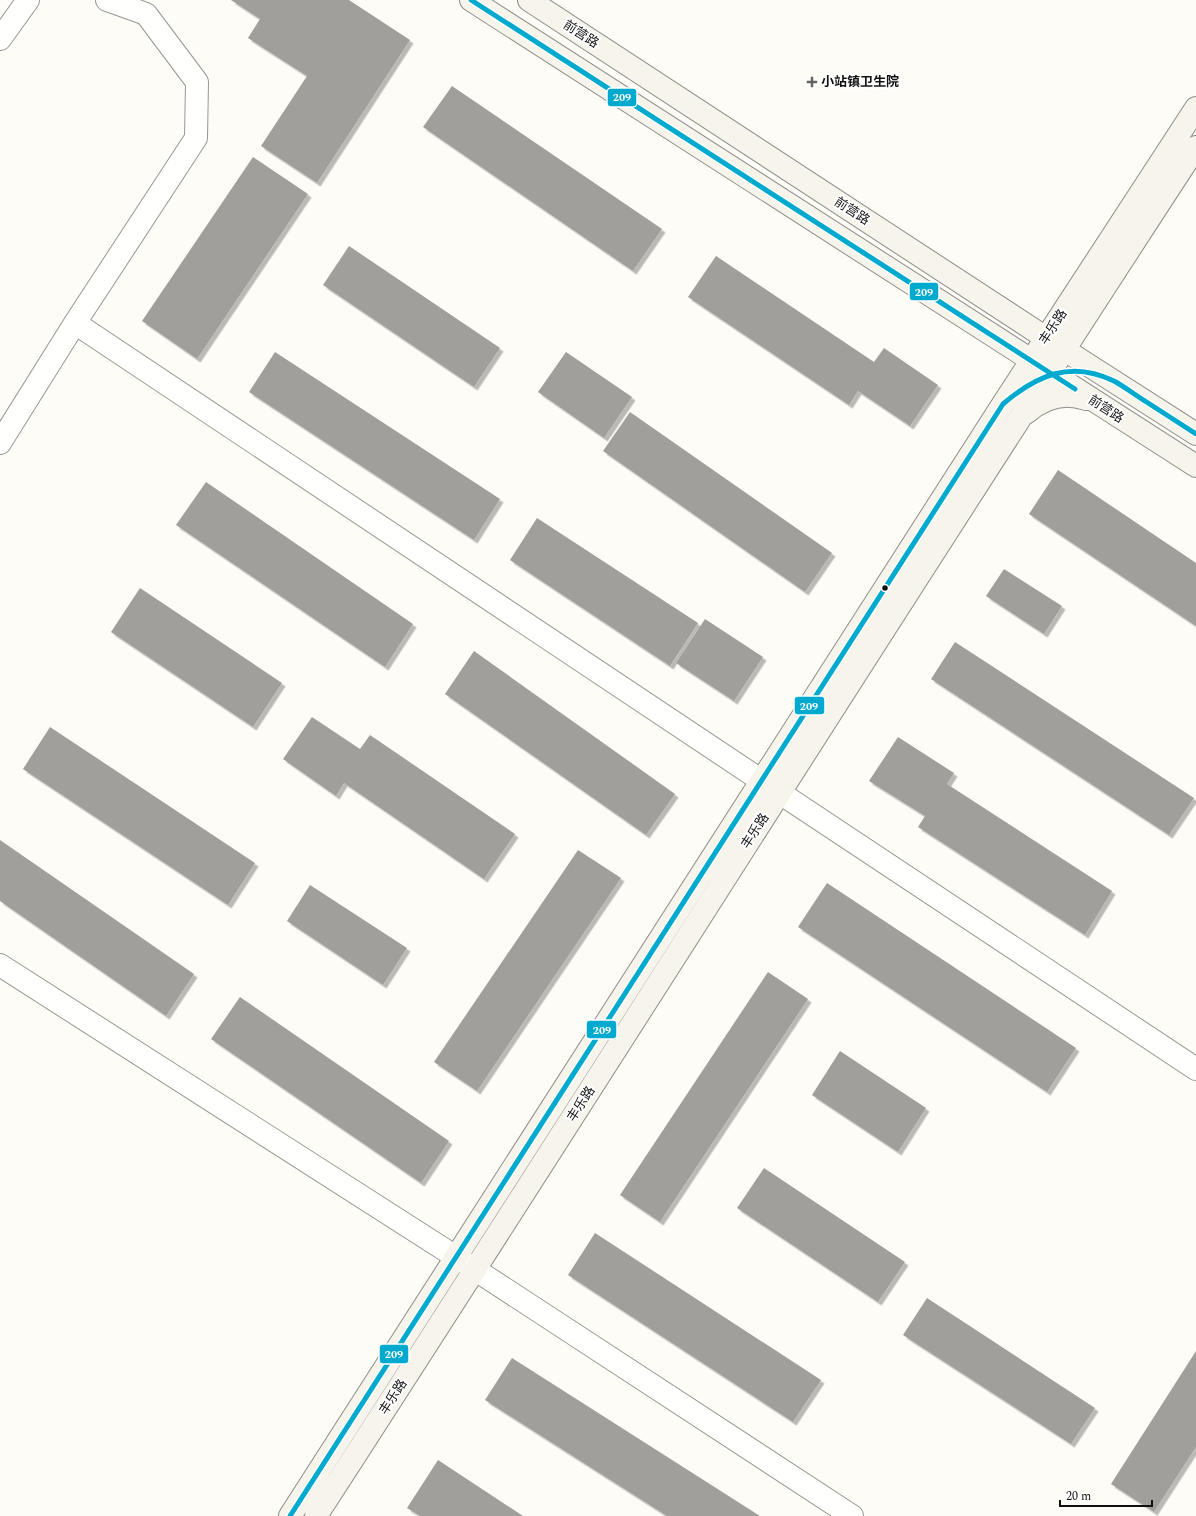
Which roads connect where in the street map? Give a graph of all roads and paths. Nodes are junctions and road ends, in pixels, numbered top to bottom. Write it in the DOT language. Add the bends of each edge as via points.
graph roads {
  1 [pos="28,0"];
  2 [pos="107,0"];
  3 [pos="471,0"];
  4 [pos="529,0"];
  5 [pos="150,7"];
  6 [pos="0,39"];
  7 [pos="1196,108"];
  8 [pos="1196,147"];
  9 [pos="75,323"];
  10 [pos="1055,344"];
  11 [pos="1031,361"];
  12 [pos="1049,374"];
  13 [pos="1112,380"];
  14 [pos="1096,403"];
  15 [pos="1003,404"];
  16 [pos="1020,417"];
  17 [pos="1196,434"];
  18 [pos="0,444"];
  19 [pos="1196,466"];
  20 [pos="762,782"];
  21 [pos="780,793"];
  22 [pos="0,965"];
  23 [pos="1196,1069"];
  24 [pos="456,1257"];
  25 [pos="475,1270"];
  26 [pos="290,1516"];
  27 [pos="316,1516"];
  28 [pos="852,1516"];
  1 -- 6 [label="street"];
  2 -- 5 [label="street"];
  3 -- 11 [label="street, 前营路"];
  4 -- 10 [label="street, 前营路"];
  5 -- 9 [label="street" via="197,82 196,138"];
  7 -- 10 [label="street, 丰乐路"];
  8 -- 10 [label="street, 丰乐路"];
  9 -- 18 [label="street"];
  9 -- 20 [label="street"];
  10 -- 11 [label="street, 丰乐路"];
  10 -- 12 [label="street, 丰乐路"];
  10 -- 13 [label="street, 前营路"];
  11 -- 12 [label="street, 前营路"];
  11 -- 15 [label="street, 丰乐路"];
  12 -- 13 [label="street" via="1082,371"];
  12 -- 14 [label="street, 前营路"];
  12 -- 15 [label="street" via="1027,385"];
  12 -- 16 [label="street, 丰乐路"];
  13 -- 17 [label="street, 前营路"];
  14 -- 16 [label="street" via="1080,397 1061,395 1040,402"];
  14 -- 19 [label="street, 前营路"];
  15 -- 20 [label="street, 丰乐路"];
  16 -- 21 [label="street, 丰乐路"];
  20 -- 21 [label="street"];
  20 -- 24 [label="street, 丰乐路"];
  21 -- 23 [label="street"];
  21 -- 25 [label="street, 丰乐路"];
  22 -- 24 [label="street"];
  24 -- 25 [label="street"];
  24 -- 26 [label="street, 丰乐路"];
  25 -- 27 [label="street, 丰乐路"];
  25 -- 28 [label="street"];
}
